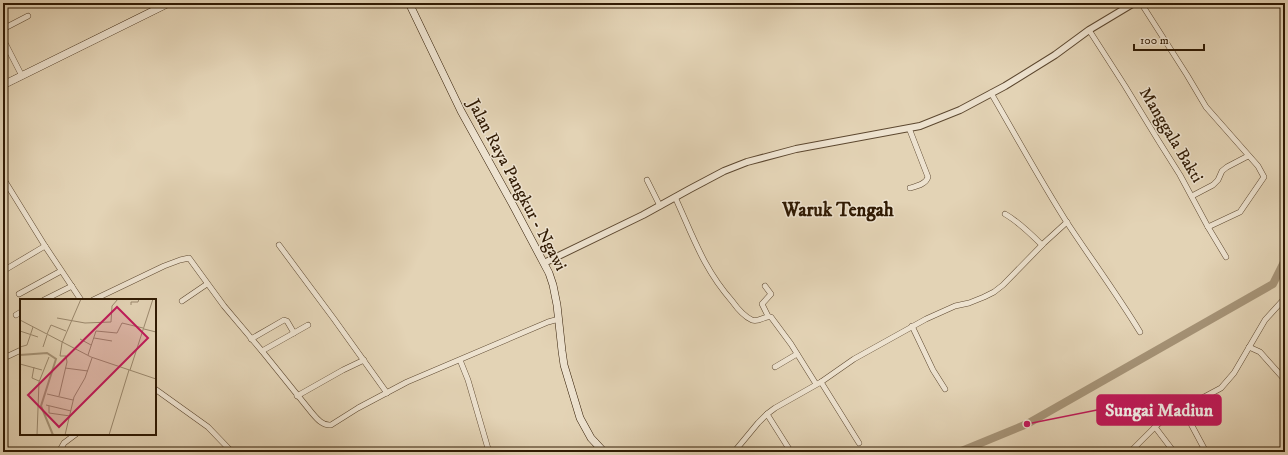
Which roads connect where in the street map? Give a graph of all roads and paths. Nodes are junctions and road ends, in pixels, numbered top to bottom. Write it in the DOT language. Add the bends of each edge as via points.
graph roads {
  1 [pos="169,3"];
  2 [pos="409,3"];
  3 [pos="1134,3"];
  4 [pos="1141,3"];
  5 [pos="28,16"];
  6 [pos="3,29"];
  7 [pos="1089,30"];
  8 [pos="3,39"];
  9 [pos="22,76"];
  10 [pos="3,85"];
  11 [pos="991,93"];
  12 [pos="909,128"];
  13 [pos="1248,156"];
  14 [pos="3,178"];
  15 [pos="647,180"];
  16 [pos="910,188"];
  17 [pos="1192,196"];
  18 [pos="675,197"];
  19 [pos="660,206"];
  20 [pos="1005,214"];
  21 [pos="1067,222"];
  22 [pos="1208,227"];
  23 [pos="279,244"];
  24 [pos="1042,245"];
  25 [pos="45,246"];
  26 [pos="1226,257"];
  27 [pos="544,263"];
  28 [pos="3,271"];
  29 [pos="61,271"];
  30 [pos="207,284"];
  31 [pos="72,286"];
  32 [pos="765,286"];
  33 [pos="19,294"];
  34 [pos="1285,298"];
  35 [pos="46,299"];
  36 [pos="80,299"];
  37 [pos="95,299"];
  38 [pos="182,301"];
  39 [pos="768,316"];
  40 [pos="558,319"];
  41 [pos="308,325"];
  42 [pos="912,326"];
  43 [pos="1140,332"];
  44 [pos="294,333"];
  45 [pos="252,339"];
  46 [pos="1249,347"];
  47 [pos="20,350"];
  48 [pos="262,351"];
  49 [pos="797,354"];
  50 [pos="4,358"];
  51 [pos="364,360"];
  52 [pos="460,360"];
  53 [pos="775,368"];
  54 [pos="1285,380"];
  55 [pos="818,383"];
  56 [pos="945,389"];
  57 [pos="156,390"];
  58 [pos="387,393"];
  59 [pos="297,396"];
  60 [pos="1183,409"];
  61 [pos="767,414"];
  62 [pos="1155,427"];
  63 [pos="75,435"];
  64 [pos="859,443"];
  65 [pos="59,452"];
  66 [pos="232,452"];
  67 [pos="489,452"];
  68 [pos="604,452"];
  69 [pos="734,452"];
  70 [pos="791,452"];
  71 [pos="1130,452"];
  72 [pos="1174,452"];
  73 [pos="1206,452"];
  1 -- 9 [label="main road"];
  2 -- 27 [label="main road, Jalan Raya Pangkur - Ngawi" via="461,111"];
  3 -- 7 [label="street"];
  4 -- 13 [label="street" via="1206,107"];
  5 -- 6 [label="street"];
  7 -- 11 [label="street" via="1055,55"];
  7 -- 17 [label="street, Manggala Bakti"];
  8 -- 9 [label="street"];
  9 -- 10 [label="main road"];
  11 -- 12 [label="street" via="939,119"];
  11 -- 21 [label="street"];
  12 -- 16 [label="street" via="928,177 924,182"];
  12 -- 18 [label="street" via="796,149 747,162"];
  13 -- 17 [label="street" via="1222,171 1213,185"];
  13 -- 22 [label="street" via="1258,166 1263,180 1240,212"];
  14 -- 25 [label="street"];
  15 -- 19 [label="street"];
  17 -- 22 [label="street, Manggala Bakti"];
  18 -- 19 [label="street"];
  18 -- 39 [label="street" via="702,258 725,294 752,321"];
  19 -- 27 [label="street"];
  20 -- 24 [label="street"];
  21 -- 24 [label="street"];
  21 -- 43 [label="street"];
  22 -- 26 [label="street, Manggala Bakti"];
  23 -- 51 [label="street"];
  24 -- 42 [label="street" via="994,292 970,303 955,306"];
  25 -- 28 [label="street"];
  25 -- 29 [label="street"];
  27 -- 40 [label="main road, Jalan Raya Pangkur - Ngawi" via="553,285"];
  29 -- 31 [label="street"];
  29 -- 33 [label="street"];
  30 -- 37 [label="street" via="189,258 164,266"];
  30 -- 38 [label="street"];
  30 -- 45 [label="street"];
  31 -- 35 [label="street"];
  31 -- 36 [label="street"];
  32 -- 39 [label="street" via="770,294 762,304"];
  34 -- 46 [label="street" via="1266,320"];
  39 -- 49 [label="street"];
  40 -- 52 [label="street"];
  40 -- 68 [label="main road, Jalan Raya Pangkur - Ngawi" via="564,365 580,418 591,438"];
  41 -- 44 [label="street"];
  42 -- 55 [label="street"];
  42 -- 56 [label="street"];
  44 -- 45 [label="street" via="287,321 283,320"];
  44 -- 48 [label="street"];
  45 -- 48 [label="street"];
  46 -- 54 [label="street" via="1260,352"];
  46 -- 60 [label="street" via="1234,373 1221,388"];
  47 -- 50 [label="street"];
  48 -- 59 [label="street"];
  49 -- 53 [label="street"];
  49 -- 55 [label="street"];
  51 -- 58 [label="street"];
  51 -- 59 [label="street"];
  52 -- 58 [label="street"];
  52 -- 67 [label="street"];
  55 -- 61 [label="street"];
  55 -- 64 [label="street"];
  57 -- 66 [label="street" via="208,427"];
  58 -- 59 [label="street" via="327,426 319,421"];
  60 -- 62 [label="street" via="1165,418"];
  60 -- 73 [label="street"];
  61 -- 69 [label="street"];
  61 -- 70 [label="street"];
  62 -- 71 [label="street"];
  62 -- 72 [label="street"];
  63 -- 65 [label="street" via="64,443"];
}
